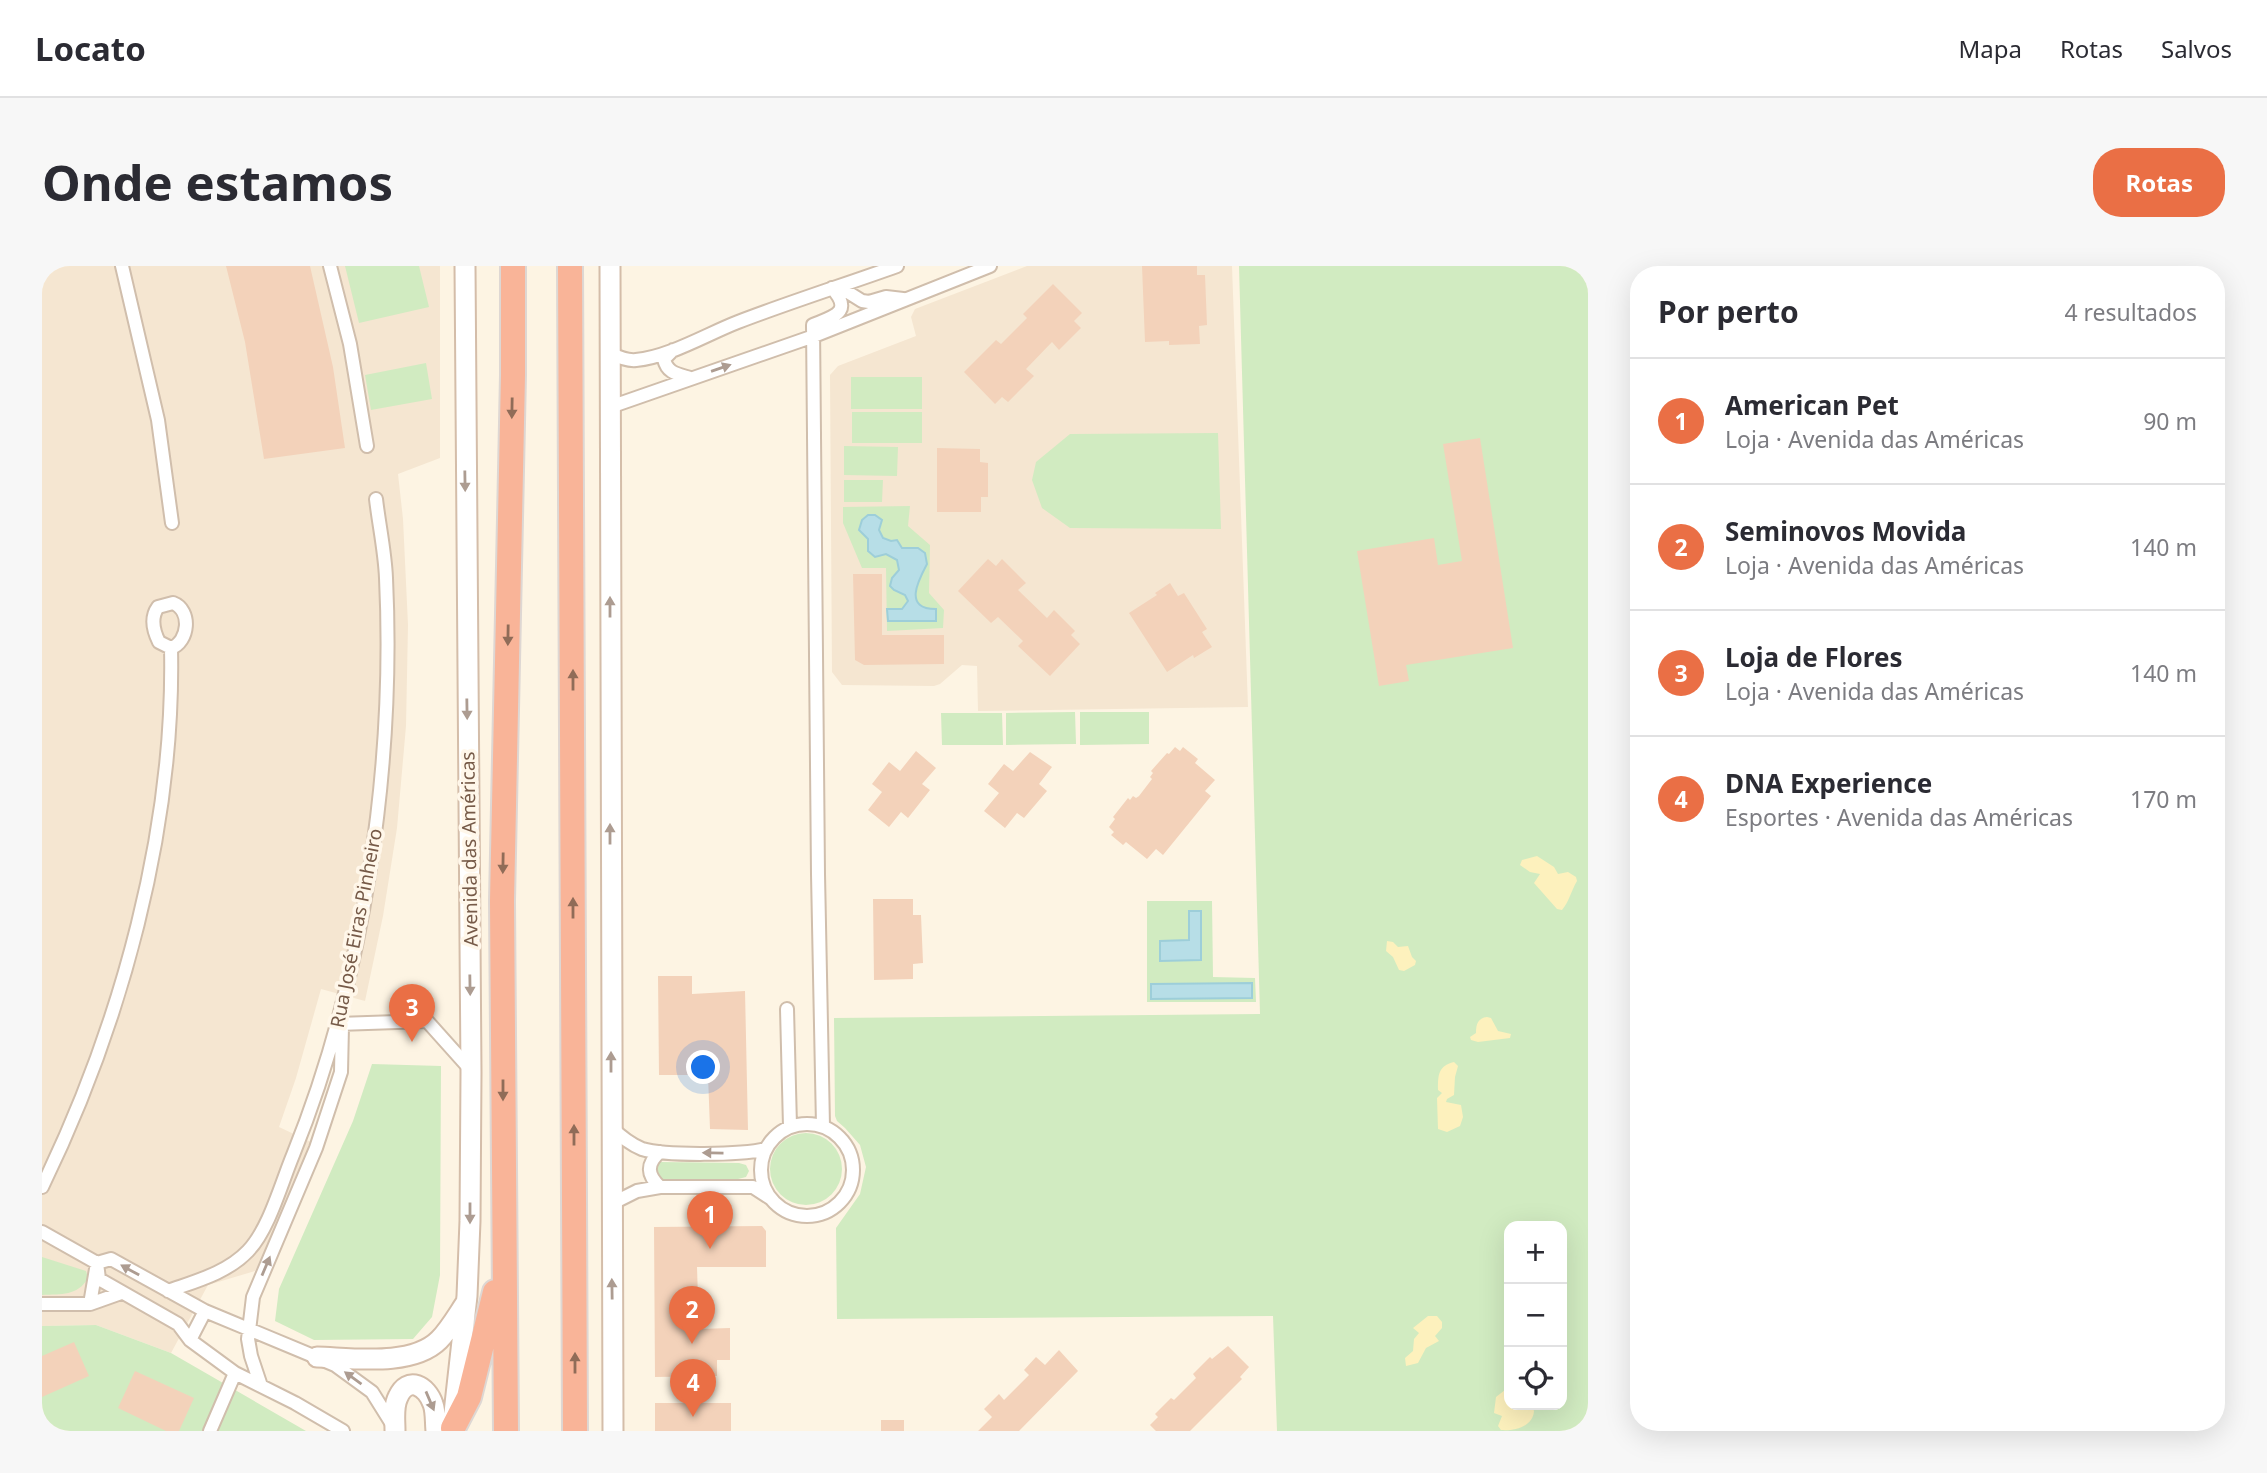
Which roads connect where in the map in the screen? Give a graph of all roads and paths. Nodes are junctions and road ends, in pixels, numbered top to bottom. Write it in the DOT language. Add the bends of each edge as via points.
graph roads {
  1 [pos="122,266"];
  2 [pos="330,266"];
  3 [pos="453,266"];
  4 [pos="465,266"];
  5 [pos="494,266"];
  6 [pos="513,266"];
  7 [pos="570,266"];
  8 [pos="610,266"];
  9 [pos="897,266"];
  10 [pos="990,266"];
  11 [pos="832,288"];
  12 [pos="904,299"];
  13 [pos="814,336"];
  14 [pos="673,349"];
  15 [pos="464,352"];
  16 [pos="610,353"];
  17 [pos="513,375"];
  18 [pos="690,378"];
  19 [pos="610,407"];
  20 [pos="367,446"];
  21 [pos="376,499"];
  22 [pos="172,523"];
  23 [pos="171,648"];
  24 [pos="787,1009"];
  25 [pos="340,1025"];
  26 [pos="471,1069"];
  27 [pos="790,1126"];
  28 [pos="823,1126"];
  29 [pos="611,1128"];
  30 [pos="766,1149"];
  31 [pos="660,1152"];
  32 [pos="42,1187"];
  33 [pos="660,1187"];
  34 [pos="771,1198"];
  35 [pos="611,1204"];
  36 [pos="503,1219"];
  37 [pos="42,1232"];
  38 [pos="97,1264"];
  39 [pos="168,1291"];
  40 [pos="121,1293"];
  41 [pos="42,1304"];
  42 [pos="90,1304"];
  43 [pos="466,1304"];
  44 [pos="205,1311"];
  45 [pos="249,1331"];
  46 [pos="190,1340"];
  47 [pos="317,1357"];
  48 [pos="235,1373"];
  49 [pos="261,1386"];
  50 [pos="577,1428"];
  51 [pos="395,1430"];
  52 [pos="447,1430"];
  53 [pos="210,1431"];
  54 [pos="344,1431"];
  55 [pos="506,1431"];
  56 [pos="613,1431"];
  1 -- 22 [label="street" via="158,420"];
  2 -- 20 [label="street" via="350,344"];
  3 -- 15 [label="main road"];
  4 -- 15 [label="main road, Avenida das Américas"];
  5 -- 17 [label="highway" via="503,296 505,345"];
  6 -- 17 [label="highway, Avenida das Américas"];
  50 -- 7 [label="highway, one-way"];
  8 -- 16 [label="main road"];
  9 -- 11 [label="street"];
  10 -- 12 [label="street"];
  11 -- 12 [label="street" via="862,301"];
  11 -- 13 [label="street" via="842,305 836,315 813,325"];
  11 -- 14 [label="street"];
  12 -- 13 [label="street"];
  18 -- 13 [label="street, one-way"];
  13 -- 28 [label="street"];
  14 -- 16 [label="street" via="635,360"];
  14 -- 18 [label="street" via="664,359 666,366"];
  15 -- 26 [label="main road, Avenida das Américas, one-way"];
  16 -- 19 [label="main road"];
  17 -- 36 [label="highway, Avenida das Américas, one-way" via="502,901"];
  18 -- 19 [label="street"];
  29 -- 19 [label="main road, one-way"];
  21 -- 25 [label="street, Rua José Eiras Pinheiro" via="386,576 385,737 376,829"];
  23 -- 32 [label="street" via="166,755 154,849 125,974 68,1134"];
  24 -- 27 [label="street"];
  25 -- 26 [label="street" via="427,1021"];
  25 -- 39 [label="street, Rua José Eiras Pinheiro" via="300,1138 250,1250 233,1265"];
  45 -- 25 [label="street, one-way" via="253,1297 316,1148 341,1072"];
  26 -- 43 [label="main road, Avenida das Américas, one-way"];
  27 -- 28 [label="street"];
  27 -- 30 [label="street"];
  28 -- 34 [label="street" via="846,1145 852,1159 853,1174 841,1201 815,1215 800,1215"];
  29 -- 31 [label="street" via="628,1142"];
  29 -- 35 [label="main road"];
  30 -- 31 [label="street, one-way"];
  30 -- 34 [label="street" via="761,1174"];
  31 -- 33 [label="street" via="650,1167 652,1179"];
  33 -- 34 [label="street" via="752,1187"];
  33 -- 35 [label="street" via="637,1191"];
  56 -- 35 [label="main road, one-way"];
  36 -- 52 [label="highway" via="493,1306 469,1397"];
  36 -- 55 [label="highway, Avenida das Américas"];
  37 -- 38 [label="street"];
  39 -- 38 [label="street, one-way" via="111,1259"];
  38 -- 40 [label="street" via="99,1279"];
  38 -- 42 [label="street"];
  39 -- 44 [label="street"];
  40 -- 42 [label="street"];
  40 -- 46 [label="street" via="178,1324"];
  41 -- 42 [label="street"];
  43 -- 47 [label="main road" via="439,1341 419,1352 378,1359"];
  43 -- 52 [label="main road, Avenida das Américas"];
  44 -- 45 [label="street"];
  44 -- 46 [label="street"];
  45 -- 47 [label="street"];
  45 -- 49 [label="street"];
  46 -- 48 [label="street"];
  51 -- 47 [label="street, one-way" via="372,1392"];
  48 -- 49 [label="street"];
  48 -- 53 [label="street"];
  49 -- 54 [label="street"];
  51 -- 52 [label="main road, one-way" via="397,1398 413,1385 428,1394"];
}
